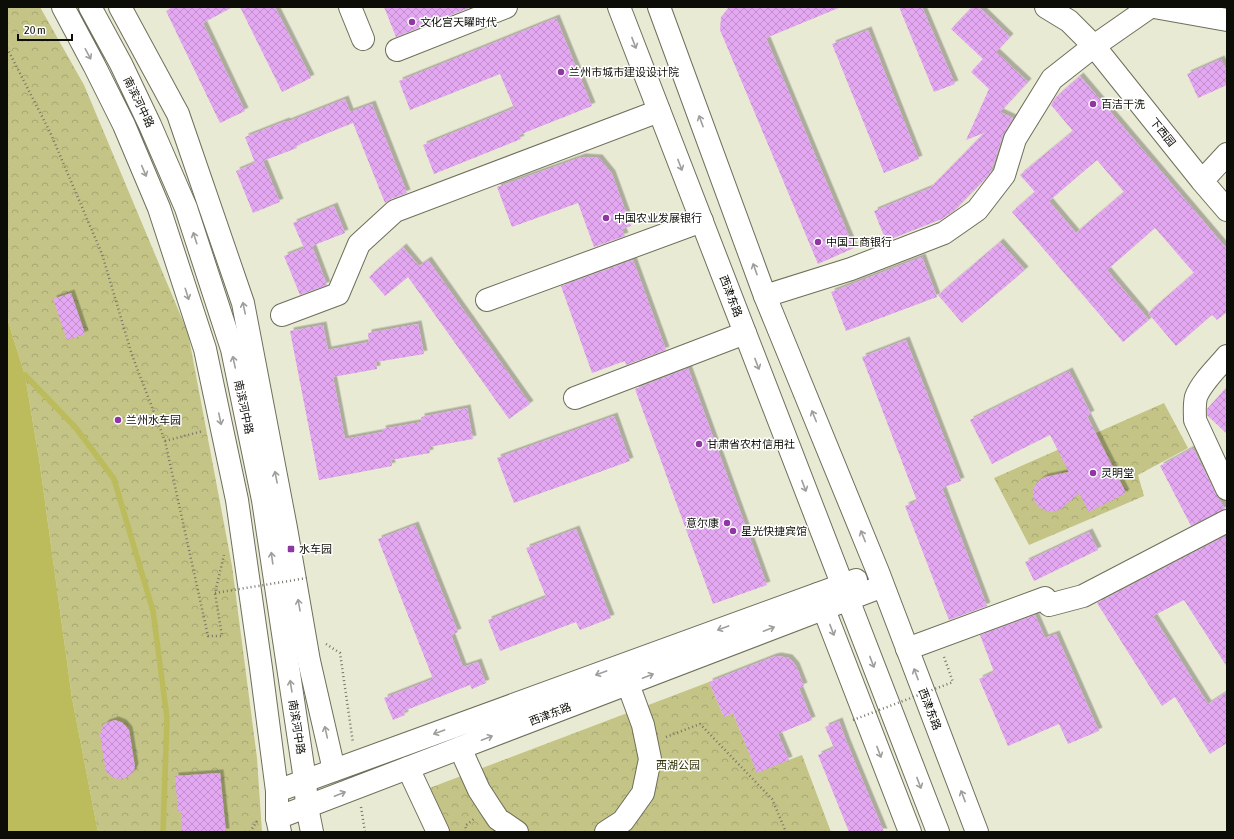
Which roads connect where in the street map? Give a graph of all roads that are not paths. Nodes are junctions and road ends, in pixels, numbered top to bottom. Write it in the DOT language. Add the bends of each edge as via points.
graph roads {
  1 [pos="63,7"];
  2 [pos="90,7"];
  3 [pos="120,7"];
  4 [pos="350,7"];
  5 [pos="506,7"];
  6 [pos="620,7"];
  7 [pos="659,7"];
  8 [pos="1046,7"];
  9 [pos="1150,7"];
  10 [pos="1154,7"];
  11 [pos="1075,14"];
  12 [pos="1227,20"];
  13 [pos="362,39"];
  14 [pos="1094,46"];
  15 [pos="397,50"];
  16 [pos="659,111"];
  17 [pos="1227,154"];
  18 [pos="1202,180"];
  19 [pos="1227,208"];
  20 [pos="702,221"];
  21 [pos="765,296"];
  22 [pos="487,300"];
  23 [pos="282,315"];
  24 [pos="745,333"];
  25 [pos="1227,356"];
  26 [pos="575,398"];
  27 [pos="1227,489"];
  28 [pos="1227,521"];
  29 [pos="881,579"];
  30 [pos="845,592"];
  31 [pos="821,601"];
  32 [pos="907,649"];
  33 [pos="628,684"];
  34 [pos="460,748"];
  35 [pos="408,768"];
  36 [pos="334,770"];
  37 [pos="305,780"];
  38 [pos="277,791"];
  39 [pos="307,807"];
  40 [pos="279,825"];
  41 [pos="312,832"];
  42 [pos="438,832"];
  43 [pos="516,832"];
  44 [pos="606,832"];
  45 [pos="910,832"];
  46 [pos="938,832"];
  47 [pos="977,832"];
  1 -- 38 [label="main road, one-way" via="124,125 159,208 205,349 239,515"];
  37 -- 2 [label="main road, 南滨河中路, one-way" via="264,500 232,349 186,208 121,64"];
  36 -- 3 [label="main road, one-way" via="309,661 243,303 178,114"];
  4 -- 13 [label="main road"];
  5 -- 15 [label="main road"];
  6 -- 16 [label="main road, 西津东路, one-way"];
  21 -- 7 [label="main road, 西津东路, one-way"];
  8 -- 11 [label="main road, 下西园"];
  9 -- 14 [label="main road"];
  10 -- 12 [label="main road"];
  11 -- 14 [label="main road, 下西园"];
  14 -- 18 [label="main road, 下西园"];
  14 -- 21 [label="main road" via="1052,79 1015,139 1004,175 977,210 944,233 850,269"];
  16 -- 20 [label="main road, 西津东路, one-way"];
  16 -- 23 [label="main road" via="395,211 359,244 338,294"];
  17 -- 18 [label="main road"];
  18 -- 19 [label="main road, 下西园"];
  20 -- 22 [label="main road"];
  20 -- 24 [label="main road, 西津东路"];
  29 -- 21 [label="main road, 西津东路, one-way"];
  24 -- 26 [label="main road"];
  24 -- 30 [label="main road, 西津东路, one-way"];
  25 -- 27 [label="main road" via="1202,386 1196,396 1194,408 1195,420"];
  28 -- 32 [label="main road" via="1083,596 1049,605 1046,598"];
  29 -- 30 [label="main road, 西津东路"];
  29 -- 32 [label="main road, 西津东路"];
  30 -- 31 [label="main road, 西津东路"];
  30 -- 46 [label="main road, 西津东路, one-way"];
  33 -- 31 [label="main road, 西津东路, one-way"];
  31 -- 36 [label="main road, 西津东路, one-way"];
  31 -- 45 [label="main road, one-way"];
  47 -- 32 [label="main road, 西津东路, one-way"];
  34 -- 33 [label="main road, 西津东路, one-way"];
  33 -- 44 [label="main road" via="643,725 650,759 643,793 623,821"];
  34 -- 35 [label="main road, 西津东路"];
  34 -- 43 [label="main road" via="479,790 498,819"];
  39 -- 35 [label="main road, 西津东路, one-way"];
  35 -- 42 [label="main road"];
  36 -- 37 [label="main road, 西津东路"];
  37 -- 38 [label="main road, 西津东路"];
  37 -- 39 [label="main road, 南滨河中路"];
  38 -- 40 [label="main road"];
  39 -- 40 [label="main road, 西津东路"];
  39 -- 41 [label="main road, 南滨河中路"];
}
